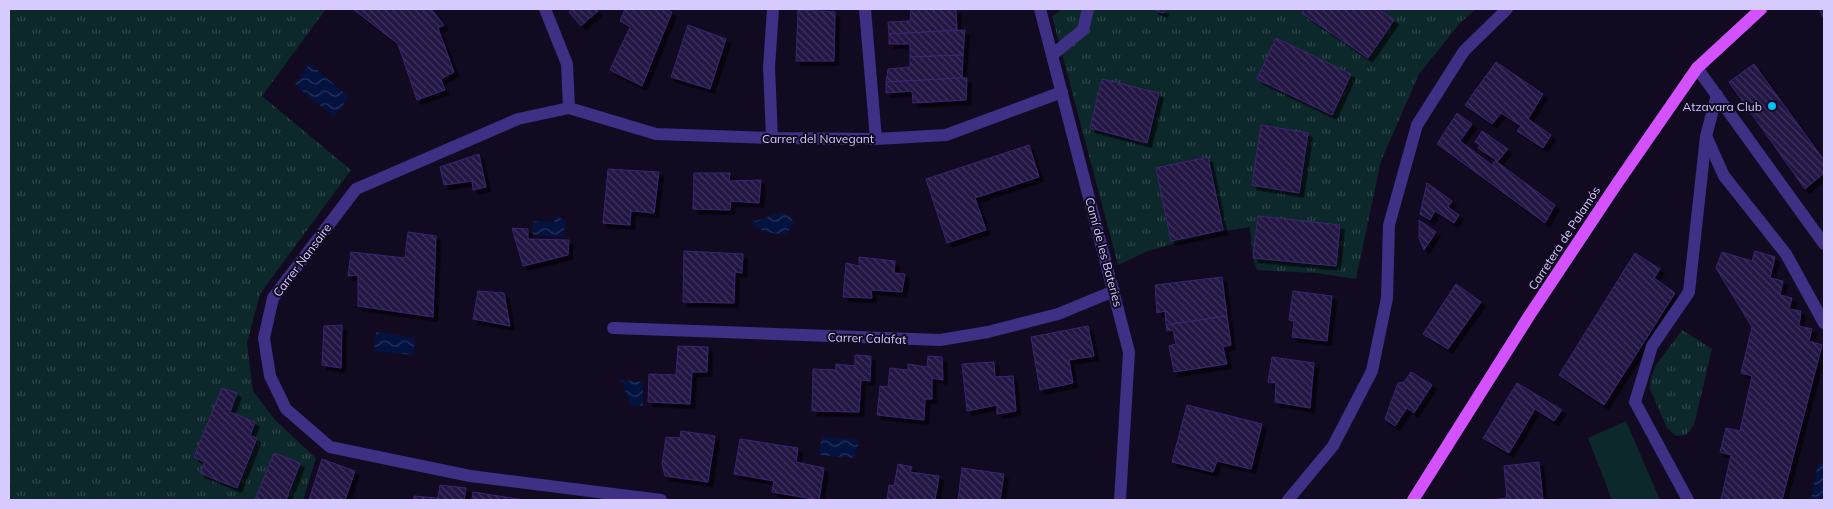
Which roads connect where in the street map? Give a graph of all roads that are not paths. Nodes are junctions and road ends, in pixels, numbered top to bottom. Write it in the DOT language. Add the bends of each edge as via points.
graph roads {
  1 [pos="545,9"];
  2 [pos="773,9"];
  3 [pos="865,9"];
  4 [pos="1040,9"];
  5 [pos="1088,9"];
  6 [pos="1507,9"];
  7 [pos="1761,9"];
  8 [pos="1052,55"];
  9 [pos="1697,68"];
  10 [pos="1062,92"];
  11 [pos="1717,95"];
  12 [pos="570,108"];
  13 [pos="1706,136"];
  14 [pos="772,138"];
  15 [pos="876,139"];
  16 [pos="1824,244"];
  17 [pos="1114,290"];
  18 [pos="1824,323"];
  19 [pos="613,328"];
  20 [pos="595,496"];
  21 [pos="661,500"];
  22 [pos="1120,500"];
  23 [pos="1288,500"];
  24 [pos="1413,500"];
  25 [pos="1688,500"];
  1 -- 12 [label="street" via="567,64"];
  2 -- 14 [label="street" via="769,67"];
  3 -- 15 [label="street"];
  4 -- 8 [label="street, Camí de les Bateries"];
  5 -- 8 [label="street" via="1083,30"];
  6 -- 23 [label="street" via="1464,52 1417,126 1390,225 1387,298 1372,371 1333,446"];
  7 -- 9 [label="main road, Carretera de Palamós"];
  8 -- 10 [label="street, Camí de les Bateries"];
  9 -- 11 [label="street"];
  9 -- 24 [label="main road, Carretera de Palamós" via="1529,316"];
  10 -- 15 [label="street, Carrer del Navegant" via="946,135"];
  10 -- 17 [label="street, Camí de les Bateries"];
  11 -- 13 [label="street"];
  11 -- 16 [label="street"];
  12 -- 14 [label="street, Carrer del Navegant" via="656,134"];
  12 -- 20 [label="street, Carrer Nansaire" via="518,119 356,190 272,298 264,338 270,376 286,409 330,447 470,476"];
  13 -- 18 [label="street" via="1724,176 1786,254"];
  13 -- 25 [label="street" via="1689,292 1652,346 1635,402"];
  14 -- 15 [label="street, Carrer del Navegant"];
  17 -- 19 [label="street, Carrer Calafat" via="1058,314 988,332 940,340"];
  17 -- 22 [label="street, Camí de les Bateries" via="1129,352"];
  20 -- 21 [label="street, Carrer Nansaire"];
}
